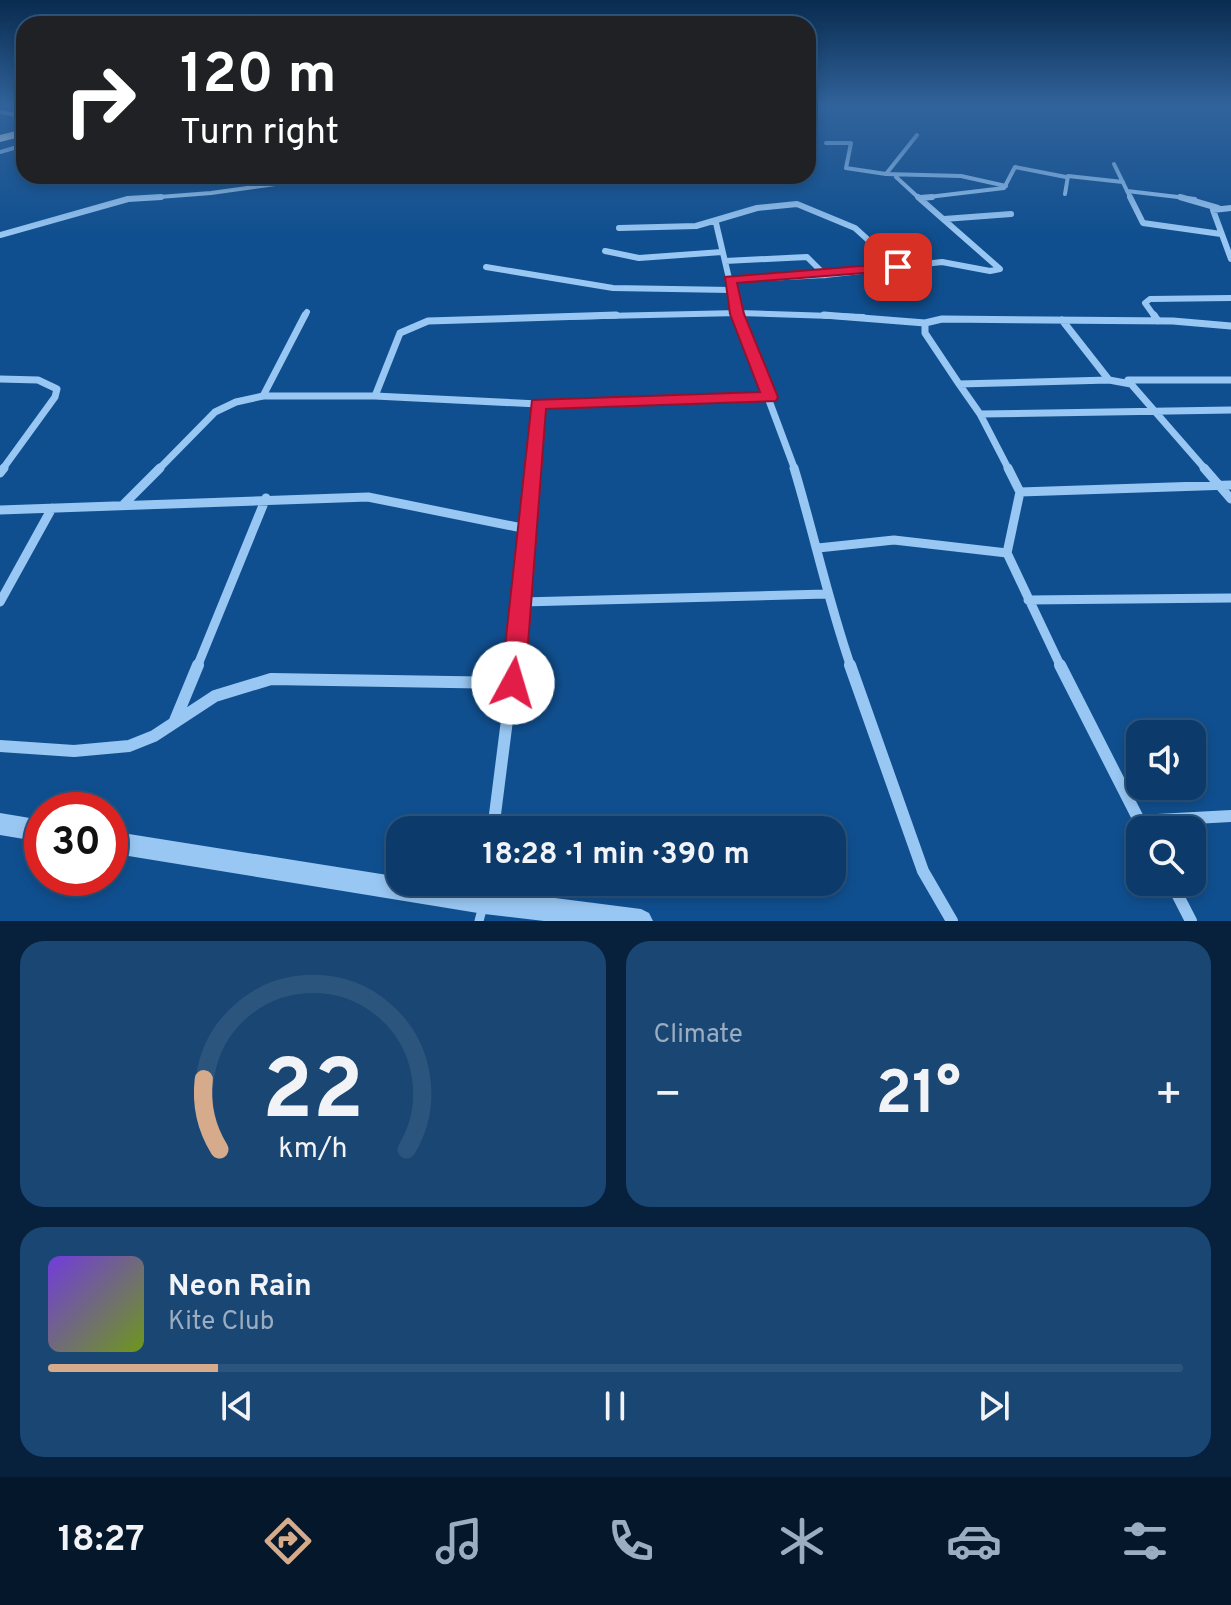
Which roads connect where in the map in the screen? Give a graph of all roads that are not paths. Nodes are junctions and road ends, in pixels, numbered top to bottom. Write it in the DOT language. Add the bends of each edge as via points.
graph roads {
  1 [pos="850,149"];
  2 [pos="906,149"];
  3 [pos="1114,164"];
  4 [pos="886,174"];
  5 [pos="896,177"];
  6 [pos="1066,177"];
  7 [pos="1123,182"];
  8 [pos="276,184"];
  9 [pos="1006,186"];
  10 [pos="1127,191"];
  11 [pos="1065,194"];
  12 [pos="920,198"];
  13 [pos="1218,208"];
  14 [pos="1231,208"];
  15 [pos="1011,214"];
  16 [pos="944,219"];
  17 [pos="716,223"];
  18 [pos="619,228"];
  19 [pos="1221,234"];
  20 [pos="0,235"];
  21 [pos="605,251"];
  22 [pos="722,252"];
  23 [pos="1231,259"];
  24 [pos="725,261"];
  25 [pos="486,267"];
  26 [pos="898,267"];
  27 [pos="825,275"];
  28 [pos="729,280"];
  29 [pos="731,290"];
  30 [pos="1231,298"];
  31 [pos="307,312"];
  32 [pos="737,314"];
  33 [pos="1062,320"];
  34 [pos="1158,321"];
  35 [pos="925,323"];
  36 [pos="1231,326"];
  37 [pos="0,379"];
  38 [pos="1109,380"];
  39 [pos="1123,380"];
  40 [pos="1231,380"];
  41 [pos="959,384"];
  42 [pos="263,396"];
  43 [pos="375,396"];
  44 [pos="770,397"];
  45 [pos="538,404"];
  46 [pos="1231,410"];
  47 [pos="1156,411"];
  48 [pos="980,414"];
  49 [pos="0,473"];
  50 [pos="1219,485"];
  51 [pos="1231,485"];
  52 [pos="1020,492"];
  53 [pos="266,498"];
  54 [pos="1231,499"];
  55 [pos="124,504"];
  56 [pos="52,508"];
  57 [pos="0,510"];
  58 [pos="527,529"];
  59 [pos="818,548"];
  60 [pos="1007,553"];
  61 [pos="826,594"];
  62 [pos="1231,598"];
  63 [pos="1028,600"];
  64 [pos="0,602"];
  65 [pos="522,602"];
  66 [pos="513,683"];
  67 [pos="173,725"];
  68 [pos="0,746"];
  69 [pos="495,816"];
  70 [pos="1136,816"];
  71 [pos="1231,816"];
  72 [pos="1206,818"];
  73 [pos="0,824"];
  74 [pos="24,828"];
  75 [pos="128,845"];
  76 [pos="1178,896"];
  77 [pos="483,902"];
  78 [pos="641,921"];
  79 [pos="952,921"];
  80 [pos="1191,921"];
  1 -- 4 [label="street" via="846,168"];
  2 -- 4 [label="street"];
  3 -- 7 [label="street"];
  4 -- 5 [label="street"];
  5 -- 9 [label="street" via="961,176"];
  5 -- 12 [label="street"];
  6 -- 7 [label="street"];
  6 -- 9 [label="street" via="1015,167"];
  6 -- 11 [label="street"];
  7 -- 10 [label="street"];
  8 -- 20 [label="street" via="128,199"];
  9 -- 12 [label="street"];
  10 -- 13 [label="street" via="1193,198"];
  10 -- 19 [label="street" via="1143,223"];
  12 -- 16 [label="street"];
  13 -- 14 [label="street"];
  13 -- 19 [label="street" via="1213,210"];
  15 -- 16 [label="street"];
  16 -- 26 [label="street" via="1000,269 951,262"];
  17 -- 18 [label="street"];
  17 -- 22 [label="street"];
  17 -- 26 [label="street" via="757,208 806,206 855,228"];
  19 -- 23 [label="street"];
  21 -- 22 [label="street" via="639,258"];
  22 -- 24 [label="street"];
  24 -- 27 [label="street" via="807,257"];
  24 -- 28 [label="street"];
  25 -- 29 [label="street" via="597,286"];
  26 -- 27 [label="street"];
  27 -- 28 [label="street"];
  28 -- 29 [label="street"];
  29 -- 32 [label="street"];
  30 -- 34 [label="street" via="1150,299 1145,303"];
  31 -- 42 [label="street"];
  32 -- 35 [label="street"];
  32 -- 43 [label="street" via="428,321 400,333"];
  32 -- 44 [label="street"];
  33 -- 34 [label="street"];
  33 -- 35 [label="street"];
  33 -- 38 [label="street"];
  34 -- 36 [label="street"];
  35 -- 41 [label="street" via="925,333"];
  37 -- 49 [label="street" via="42,382 57,389"];
  38 -- 39 [label="street"];
  38 -- 41 [label="street"];
  39 -- 40 [label="street"];
  39 -- 47 [label="street"];
  41 -- 48 [label="street"];
  42 -- 43 [label="street"];
  42 -- 55 [label="street" via="215,412"];
  43 -- 45 [label="street"];
  44 -- 45 [label="street"];
  44 -- 59 [label="street"];
  45 -- 58 [label="street"];
  46 -- 47 [label="street"];
  47 -- 48 [label="street"];
  47 -- 50 [label="street"];
  48 -- 52 [label="street"];
  50 -- 51 [label="street"];
  50 -- 52 [label="street"];
  50 -- 54 [label="street"];
  52 -- 60 [label="street"];
  53 -- 55 [label="street"];
  53 -- 58 [label="street" via="390,499"];
  53 -- 67 [label="street"];
  55 -- 56 [label="street"];
  56 -- 57 [label="street"];
  56 -- 64 [label="street"];
  58 -- 65 [label="street"];
  59 -- 60 [label="street" via="894,540"];
  59 -- 61 [label="street"];
  60 -- 63 [label="street"];
  61 -- 65 [label="street"];
  61 -- 79 [label="street" via="898,808 923,871"];
  62 -- 63 [label="street"];
  63 -- 70 [label="street"];
  65 -- 66 [label="street"];
  66 -- 67 [label="street" via="271,679 206,700"];
  66 -- 69 [label="street"];
  67 -- 68 [label="street" via="144,741 102,751"];
  71 -- 72 [label="street"];
  73 -- 74 [label="street"];
  75 -- 77 [label="street"];
  76 -- 80 [label="street"];
  77 -- 78 [label="street"];
}
